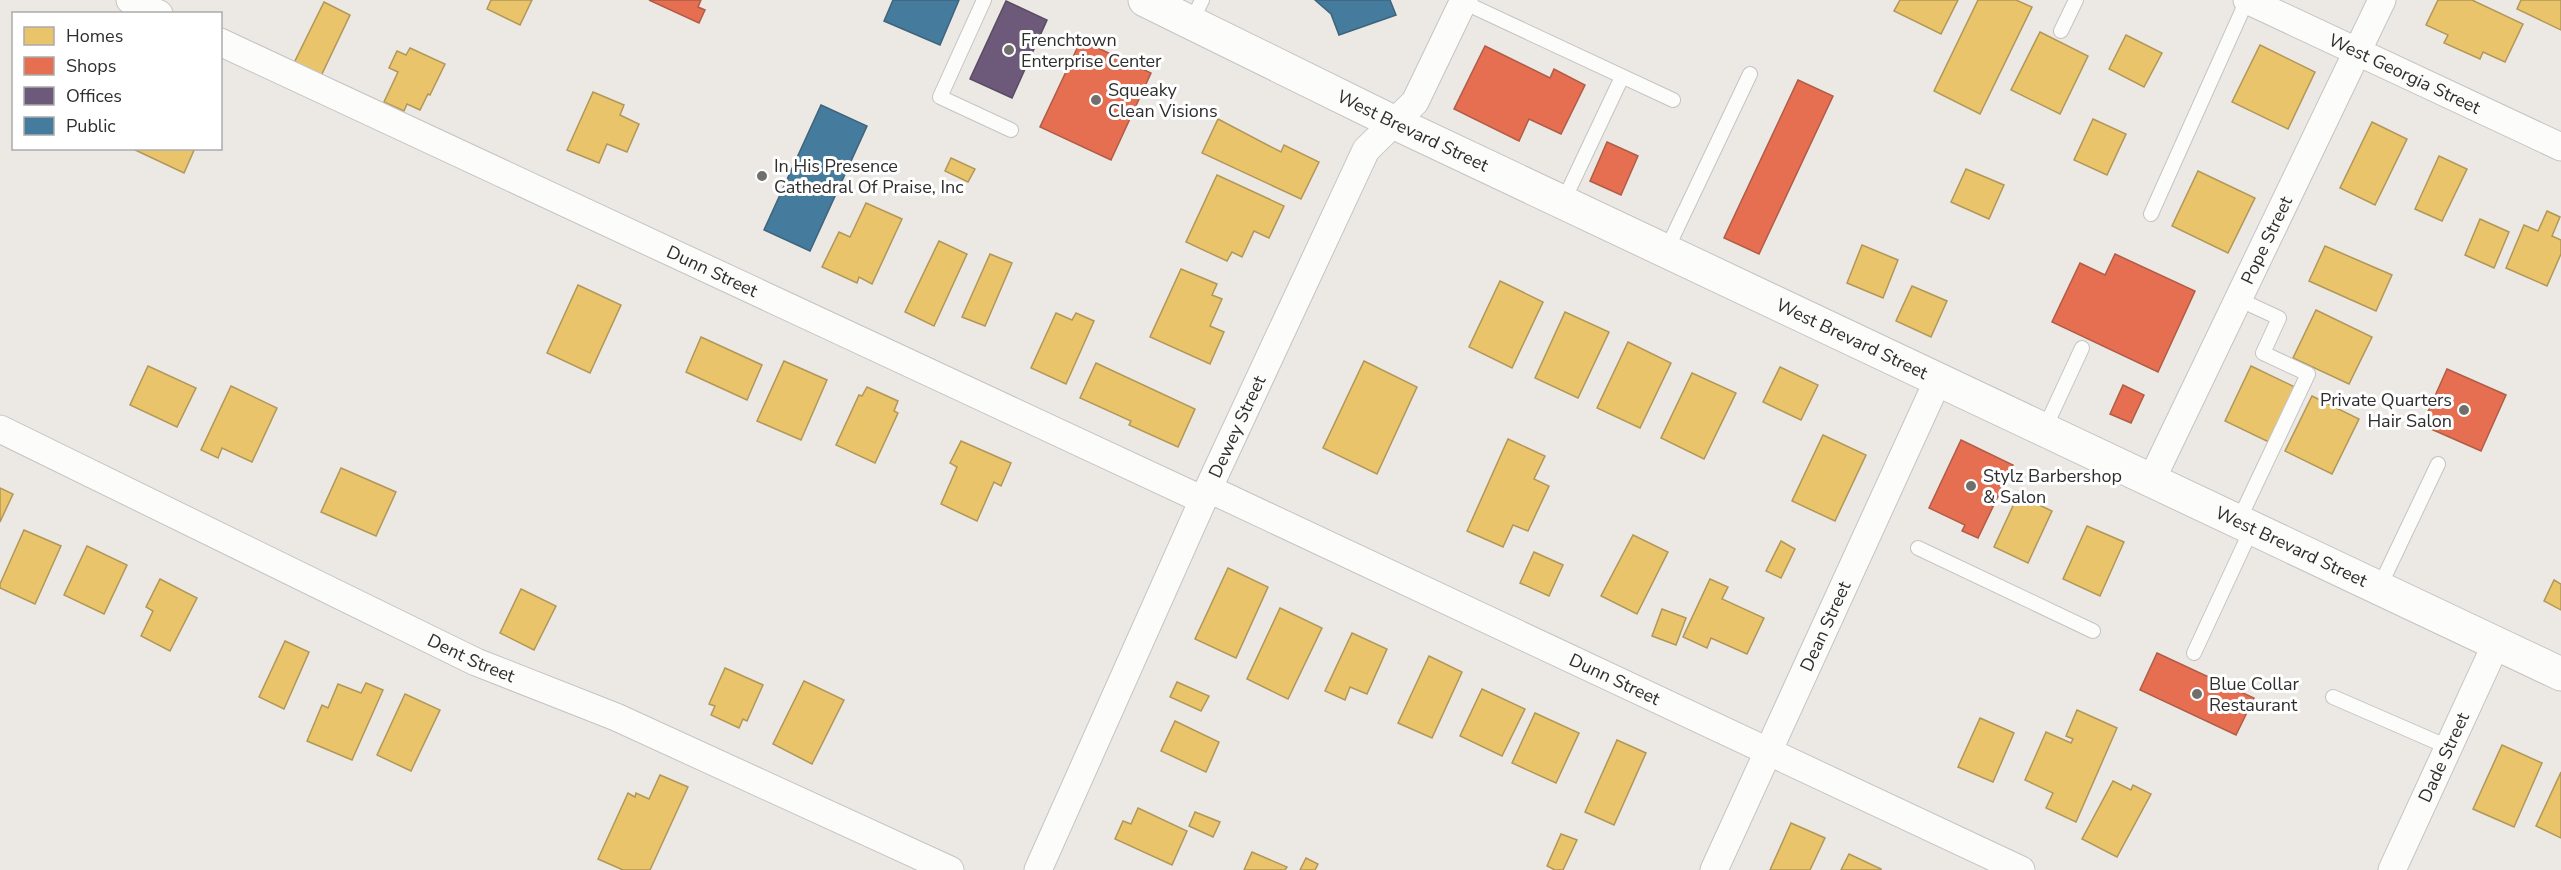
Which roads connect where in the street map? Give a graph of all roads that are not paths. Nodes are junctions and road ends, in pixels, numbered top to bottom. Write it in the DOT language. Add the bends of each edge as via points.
graph roads {
  1 [pos="130,0"];
  2 [pos="984,0"];
  3 [pos="1145,0"];
  4 [pos="2076,0"];
  5 [pos="2247,0"];
  6 [pos="2382,0"];
  7 [pos="1464,1"];
  8 [pos="1197,11"];
  9 [pos="155,12"];
  10 [pos="2061,31"];
  11 [pos="222,43"];
  12 [pos="2357,52"];
  13 [pos="1750,74"];
  14 [pos="1622,77"];
  15 [pos="1673,100"];
  16 [pos="1393,122"];
  17 [pos="1011,130"];
  18 [pos="2561,147"];
  19 [pos="1563,202"];
  20 [pos="2151,214"];
  21 [pos="1666,251"];
  22 [pos="2238,299"];
  23 [pos="2082,348"];
  24 [pos="1938,380"];
  25 [pos="0,429"];
  26 [pos="2044,431"];
  27 [pos="2438,464"];
  28 [pos="2151,481"];
  29 [pos="1206,494"];
  30 [pos="2245,525"];
  31 [pos="1918,548"];
  32 [pos="2379,588"];
  33 [pos="2093,631"];
  34 [pos="2496,644"];
  35 [pos="2194,653"];
  36 [pos="2561,674"];
  37 [pos="2333,697"];
  38 [pos="2448,747"];
  39 [pos="1769,751"];
  40 [pos="1047,867"];
  41 [pos="950,870"];
  42 [pos="1714,870"];
  43 [pos="2021,870"];
  44 [pos="2392,870"];
  1 -- 9 [label="street"];
  2 -- 17 [label="lane" via="940,97"];
  3 -- 8 [label="street, West Brevard Street"];
  4 -- 10 [label="lane"];
  5 -- 12 [label="street, West Georgia Street"];
  5 -- 20 [label="lane"];
  6 -- 12 [label="street, Pope Street"];
  7 -- 14 [label="lane"];
  7 -- 16 [label="street, Dewey Street" via="1415,102"];
  8 -- 16 [label="street, West Brevard Street"];
  11 -- 29 [label="street, Dunn Street"];
  12 -- 18 [label="street, West Georgia Street"];
  12 -- 22 [label="street, Pope Street"];
  13 -- 21 [label="lane"];
  14 -- 15 [label="lane"];
  14 -- 19 [label="lane"];
  16 -- 19 [label="street, West Brevard Street"];
  16 -- 29 [label="street, Dewey Street" via="1366,150"];
  19 -- 21 [label="street, West Brevard Street"];
  21 -- 24 [label="street, West Brevard Street"];
  22 -- 28 [label="street, Pope Street"];
  22 -- 30 [label="lane" via="2279,318 2263,353 2308,374"];
  23 -- 26 [label="lane"];
  24 -- 26 [label="street, West Brevard Street"];
  24 -- 39 [label="street, Dean Street"];
  25 -- 41 [label="street, Dent Street" via="476,662 616,717"];
  26 -- 28 [label="street, West Brevard Street"];
  27 -- 32 [label="lane"];
  28 -- 30 [label="street, West Brevard Street"];
  29 -- 39 [label="street, Dunn Street"];
  29 -- 40 [label="street, Dewey Street"];
  30 -- 32 [label="street, West Brevard Street"];
  30 -- 35 [label="lane"];
  31 -- 33 [label="lane"];
  32 -- 34 [label="street, West Brevard Street"];
  34 -- 36 [label="street, West Brevard Street"];
  34 -- 38 [label="street, Dade Street"];
  37 -- 38 [label="lane"];
  38 -- 44 [label="street, Dade Street"];
  39 -- 42 [label="street, Dean Street"];
  39 -- 43 [label="street, Dunn Street"];
}
